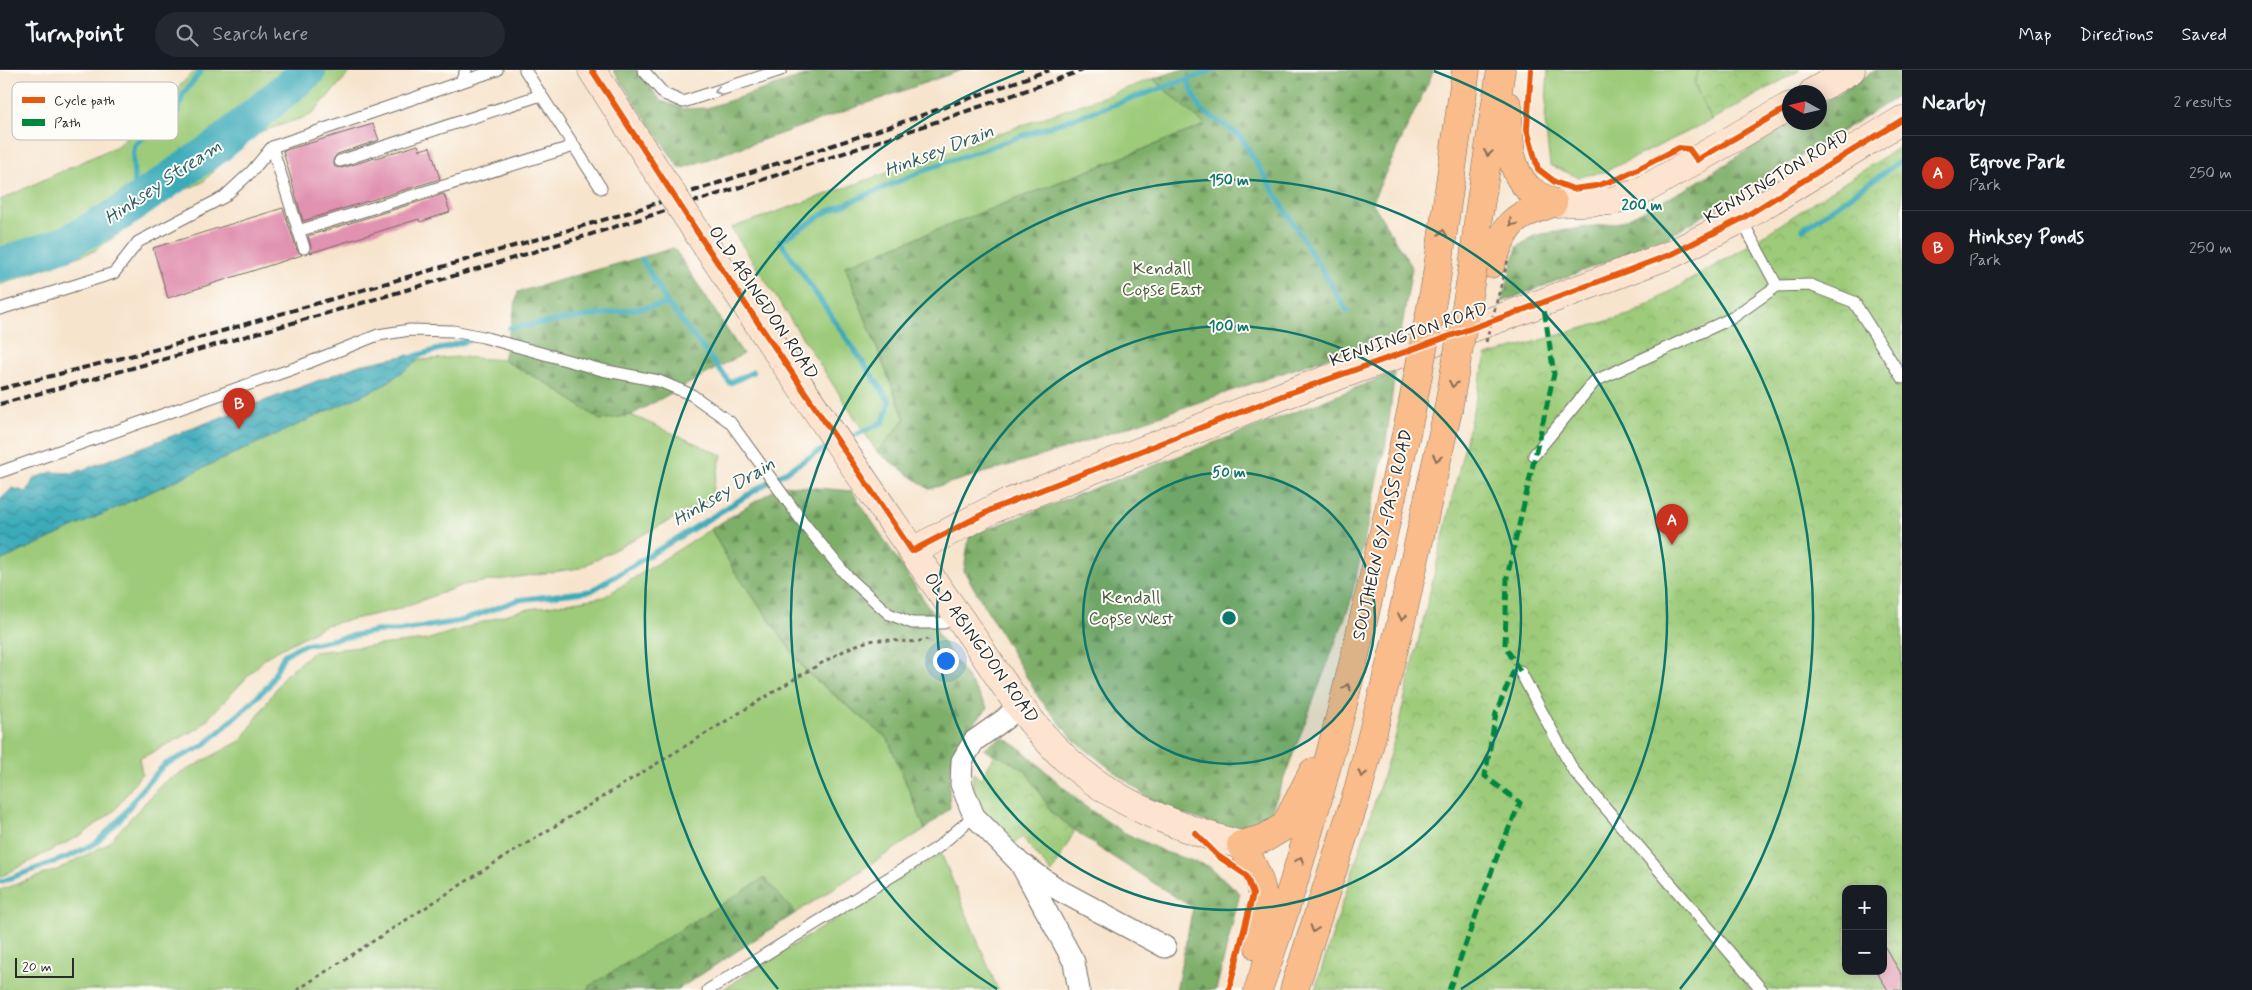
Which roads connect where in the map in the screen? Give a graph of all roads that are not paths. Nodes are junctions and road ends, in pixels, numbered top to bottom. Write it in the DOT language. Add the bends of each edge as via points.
graph roads {
  1 [pos="466,70"];
  2 [pos="497,70"];
  3 [pos="525,70"];
  4 [pos="592,70"];
  5 [pos="643,70"];
  6 [pos="782,70"];
  7 [pos="1466,70"];
  8 [pos="1501,70"];
  9 [pos="1507,70"];
  10 [pos="1851,70"];
  11 [pos="460,82"];
  12 [pos="1825,85"];
  13 [pos="541,95"];
  14 [pos="1782,111"];
  15 [pos="1902,120"];
  16 [pos="574,146"];
  17 [pos="272,147"];
  18 [pos="340,162"];
  19 [pos="602,188"];
  20 [pos="1553,203"];
  21 [pos="1741,219"];
  22 [pos="298,231"];
  23 [pos="304,248"];
  24 [pos="1491,264"];
  25 [pos="1776,286"];
  26 [pos="0,309"];
  27 [pos="1902,378"];
  28 [pos="1534,455"];
  29 [pos="0,472"];
  30 [pos="912,551"];
  31 [pos="959,617"];
  32 [pos="1520,671"];
  33 [pos="1019,706"];
  34 [pos="1339,724"];
  35 [pos="974,816"];
  36 [pos="1241,844"];
  37 [pos="1020,863"];
  38 [pos="1165,947"];
  39 [pos="708,990"];
  40 [pos="1079,990"];
  41 [pos="1252,990"];
  42 [pos="1258,990"];
  43 [pos="1294,990"];
  44 [pos="1762,990"];
  1 -- 11 [label="lane"];
  2 -- 11 [label="lane"];
  3 -- 13 [label="lane"];
  4 -- 30 [label="street, OLD ABINGDON ROAD, bridge"];
  6 -- 5 [label="lane, one-way" via="683,102 664,94"];
  34 -- 7 [label="highway, SOUTHERN BY-PASS ROAD, one-way, bridge" via="1411,412 1436,281"];
  8 -- 24 [label="highway, SOUTHERN BY-PASS ROAD, one-way" via="1479,213"];
  9 -- 20 [label="highway" via="1509,144 1516,172 1529,189"];
  10 -- 12 [label="street"];
  11 -- 17 [label="lane"];
  13 -- 16 [label="lane"];
  13 -- 18 [label="lane"];
  14 -- 20 [label="street" via="1640,192 1611,201"];
  15 -- 21 [label="street, KENNINGTON ROAD"];
  16 -- 19 [label="lane"];
  16 -- 22 [label="lane"];
  17 -- 22 [label="lane"];
  17 -- 26 [label="lane" via="224,197 138,242 114,273"];
  20 -- 24 [label="highway, one-way" via="1513,220"];
  21 -- 25 [label="lane"];
  21 -- 30 [label="street, KENNINGTON ROAD" via="1672,254 1627,272 1296,391 995,508"];
  22 -- 23 [label="lane"];
  24 -- 43 [label="highway, SOUTHERN BY-PASS ROAD, one-way, bridge" via="1472,347 1448,410 1400,626 1357,794"];
  25 -- 27 [label="lane" via="1810,285 1854,302"];
  25 -- 28 [label="lane" via="1732,318 1595,381"];
  29 -- 31 [label="lane" via="378,336 410,330 453,331 602,370 658,381 692,395 730,422 802,521 846,574 889,614 912,623 944,623"];
  30 -- 31 [label="street, OLD ABINGDON ROAD"];
  31 -- 33 [label="street, OLD ABINGDON ROAD"];
  32 -- 44 [label="lane" via="1573,770"];
  33 -- 35 [label="street" via="1006,720 974,741 962,761 961,784"];
  33 -- 36 [label="street, OLD ABINGDON ROAD" via="1065,758 1094,781 1130,803 1196,833"];
  34 -- 36 [label="highway" via="1285,826 1264,838"];
  42 -- 34 [label="highway, SOUTHERN BY-PASS ROAD, one-way"];
  35 -- 37 [label="street"];
  35 -- 39 [label="lane" via="937,848"];
  36 -- 41 [label="highway" via="1256,869 1265,911"];
  37 -- 38 [label="street" via="1059,890"];
  37 -- 40 [label="street" via="1074,962"];
}
